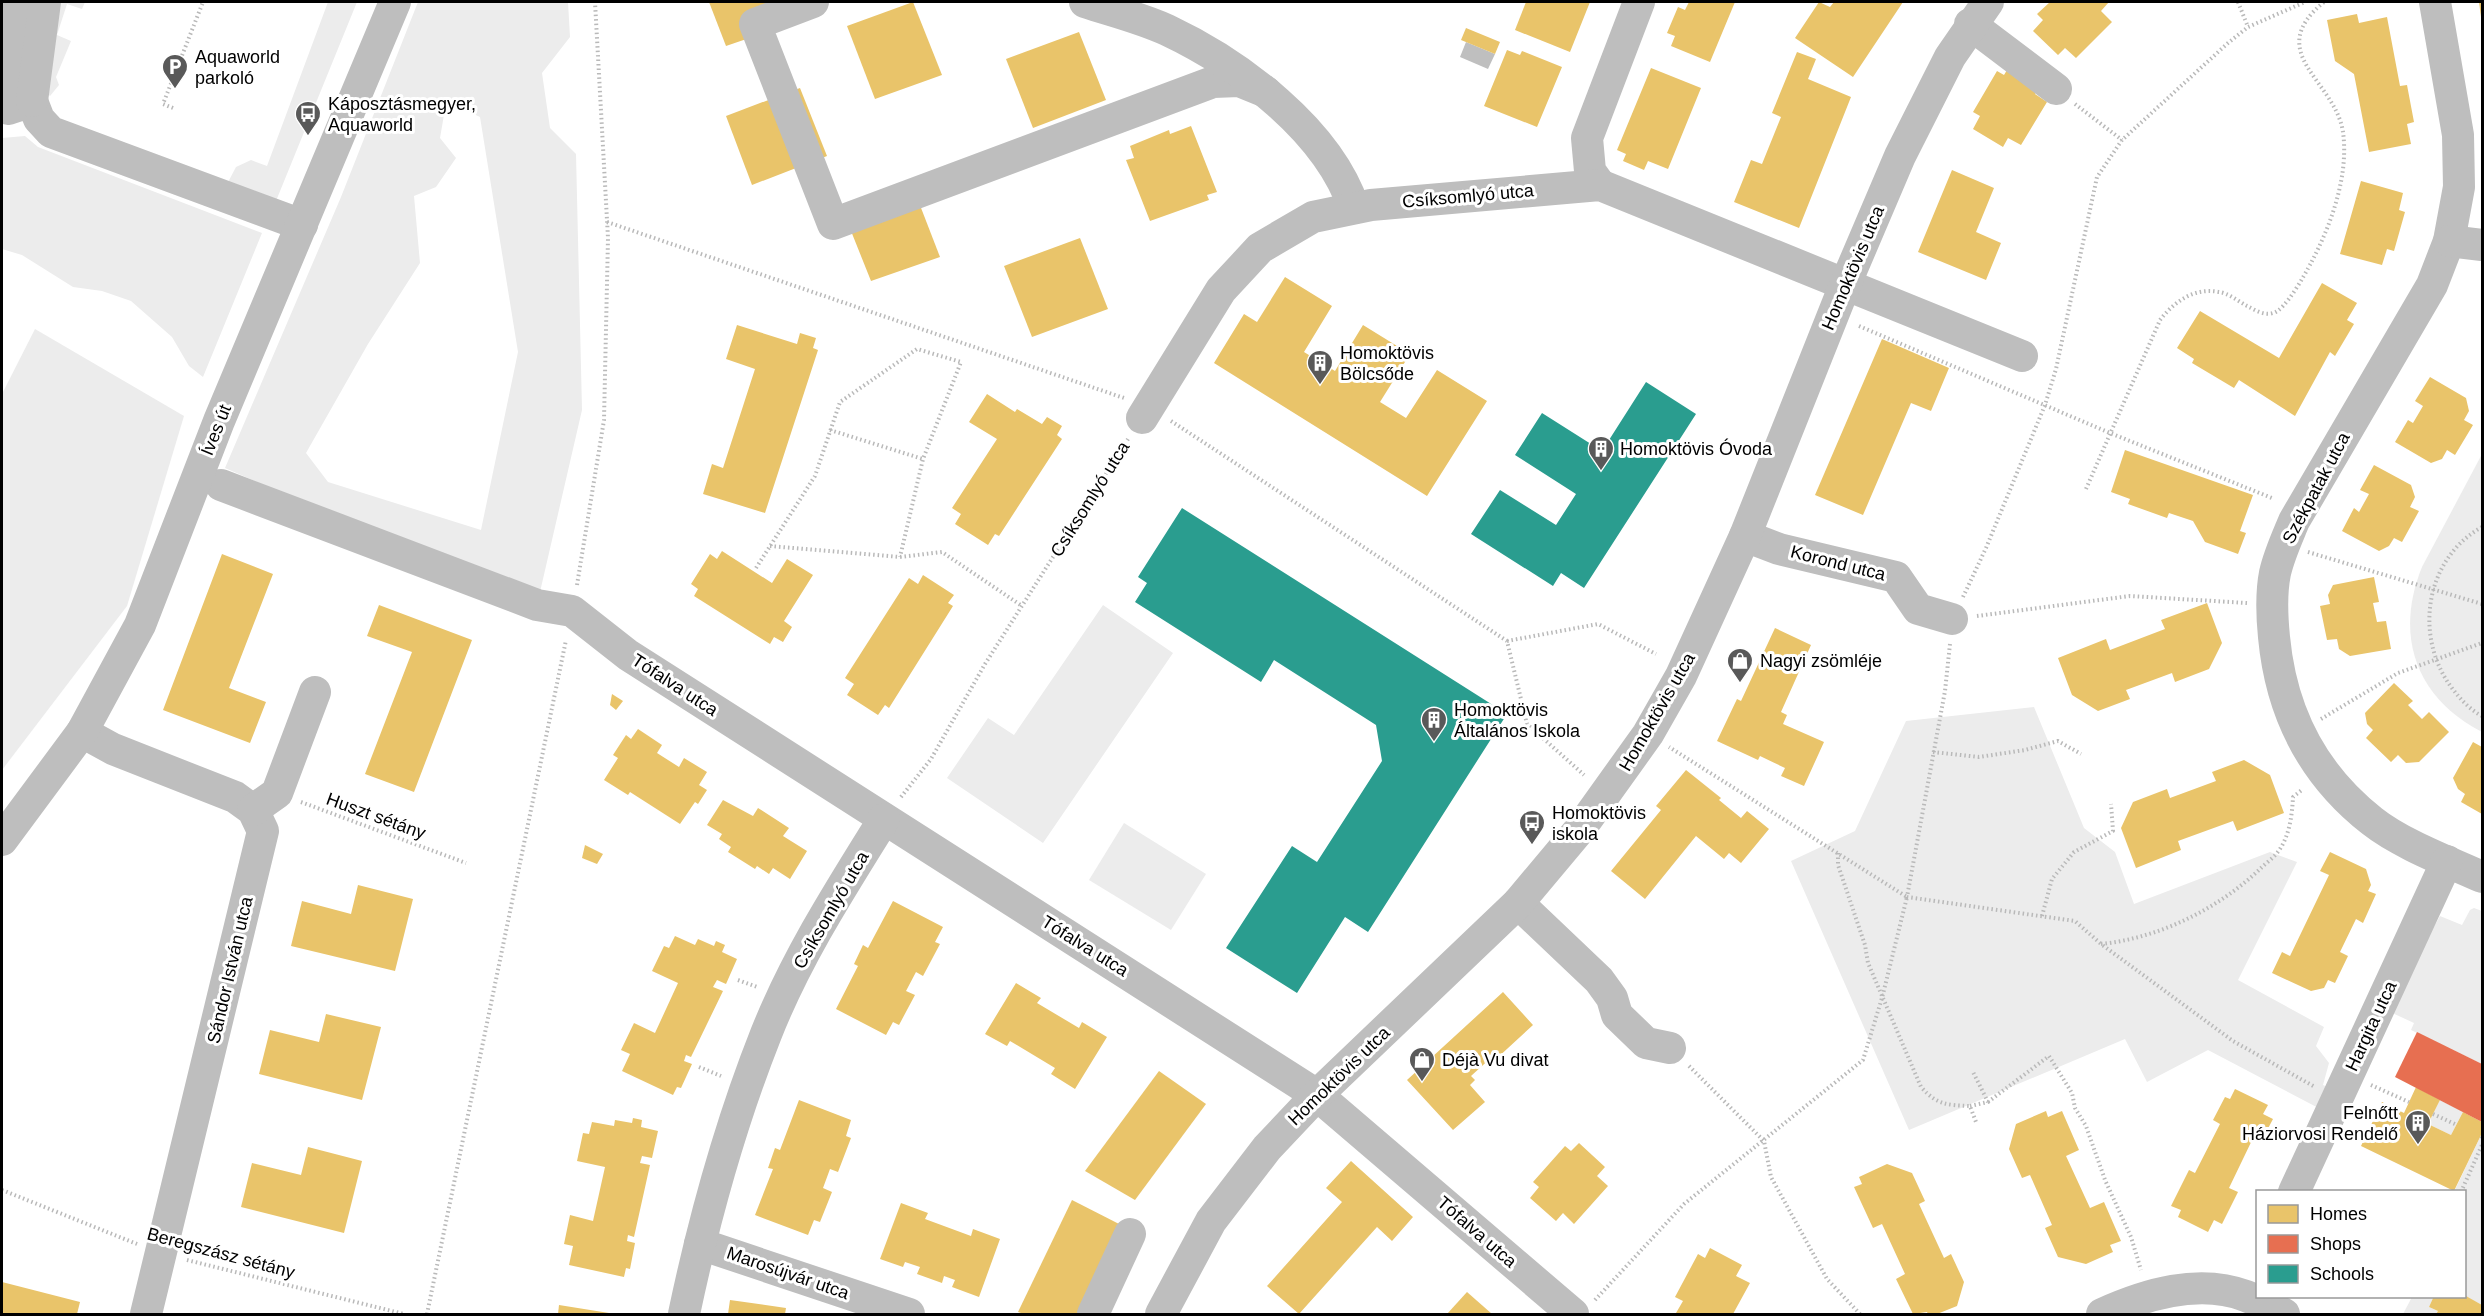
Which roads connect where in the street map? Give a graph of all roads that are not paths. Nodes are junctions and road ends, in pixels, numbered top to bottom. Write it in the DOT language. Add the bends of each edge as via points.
graph roads {
  1 [pos="17,2"];
  2 [pos="45,2"];
  3 [pos="395,2"];
  4 [pos="813,2"];
  5 [pos="1085,2"];
  6 [pos="1639,2"];
  7 [pos="2435,2"];
  8 [pos="1979,13"];
  9 [pos="2056,89"];
  10 [pos="1266,93"];
  11 [pos="33,101"];
  12 [pos="1600,185"];
  13 [pos="1354,208"];
  14 [pos="302,225"];
  15 [pos="2449,241"];
  16 [pos="2482,245"];
  17 [pos="1845,285"];
  18 [pos="2022,356"];
  19 [pos="1145,412"];
  20 [pos="221,485"];
  21 [pos="1744,536"];
  22 [pos="1952,619"];
  23 [pos="315,692"];
  24 [pos="82,732"];
  25 [pos="265,802"];
  26 [pos="884,819"];
  27 [pos="2,840"];
  28 [pos="2447,861"];
  29 [pos="2482,877"];
  30 [pos="1518,903"];
  31 [pos="1670,1048"];
  32 [pos="1317,1095"];
  33 [pos="2294,1190"];
  34 [pos="1130,1234"];
  35 [pos="700,1244"];
  36 [pos="2252,1283"];
  37 [pos="2267,1298"];
  38 [pos="1582,1309"];
  39 [pos="146,1314"];
  40 [pos="684,1314"];
  41 [pos="909,1314"];
  42 [pos="1093,1314"];
  43 [pos="1161,1314"];
  44 [pos="2102,1314"];
  45 [pos="2284,1314"];
  1 -- 11 [label="street" via="5,91 8,109"];
  2 -- 11 [label="street"];
  3 -- 14 [label="street, Íves út"];
  4 -- 10 [label="street" via="755,24 833,224 1213,82 1239,81"];
  5 -- 10 [label="street" via="1166,30"];
  6 -- 12 [label="street" via="1587,138 1590,171"];
  7 -- 15 [label="street, Székpatak utca" via="2458,135 2459,187"];
  8 -- 9 [label="street"];
  8 -- 17 [label="street, Homoktövis utca" via="1926,101"];
  10 -- 13 [label="street" via="1311,134 1341,175"];
  11 -- 14 [label="street" via="39,119 51,132"];
  12 -- 13 [label="street, Csíksomlyó utca"];
  12 -- 17 [label="street, Csíksomlyó utca"];
  13 -- 19 [label="street, Csíksomlyó utca" via="1313,217 1260,248 1221,290"];
  14 -- 24 [label="street, Íves út" via="201,465 140,625"];
  15 -- 16 [label="street"];
  15 -- 28 [label="street, Székpatak utca" via="2432,285 2314,486 2284,545 2275,575 2272,624 2287,706 2322,772 2375,823"];
  17 -- 18 [label="street, Csíksomlyó utca"];
  17 -- 21 [label="street, Homoktövis utca"];
  20 -- 26 [label="street, Tófalva utca" via="537,605 572,611 628,655"];
  21 -- 22 [label="street, Korond utca" via="1779,549 1896,577 1918,609"];
  21 -- 30 [label="street, Homoktövis utca" via="1681,676 1648,734 1580,829"];
  23 -- 25 [label="street"];
  24 -- 25 [label="street" via="113,749 235,797"];
  24 -- 27 [label="street, Íves út"];
  25 -- 39 [label="street, Sándor István utca" via="263,831"];
  26 -- 32 [label="street, Tófalva utca"];
  26 -- 35 [label="street, Csíksomlyó utca" via="819,923 766,1033 732,1127"];
  28 -- 29 [label="street, Székpatak utca"];
  28 -- 33 [label="street, Hargita utca"];
  30 -- 31 [label="street" via="1599,980 1612,998 1617,1015 1646,1043"];
  30 -- 32 [label="street, Homoktövis utca"];
  32 -- 38 [label="street, Tófalva utca"];
  32 -- 43 [label="street, Homoktövis utca" via="1267,1148 1211,1221"];
  34 -- 42 [label="street"];
  35 -- 40 [label="street, Csíksomlyó utca"];
  35 -- 41 [label="street, Marosújvár utca"];
  36 -- 44 [label="street" via="2173,1290"];
  37 -- 45 [label="street"];
}
